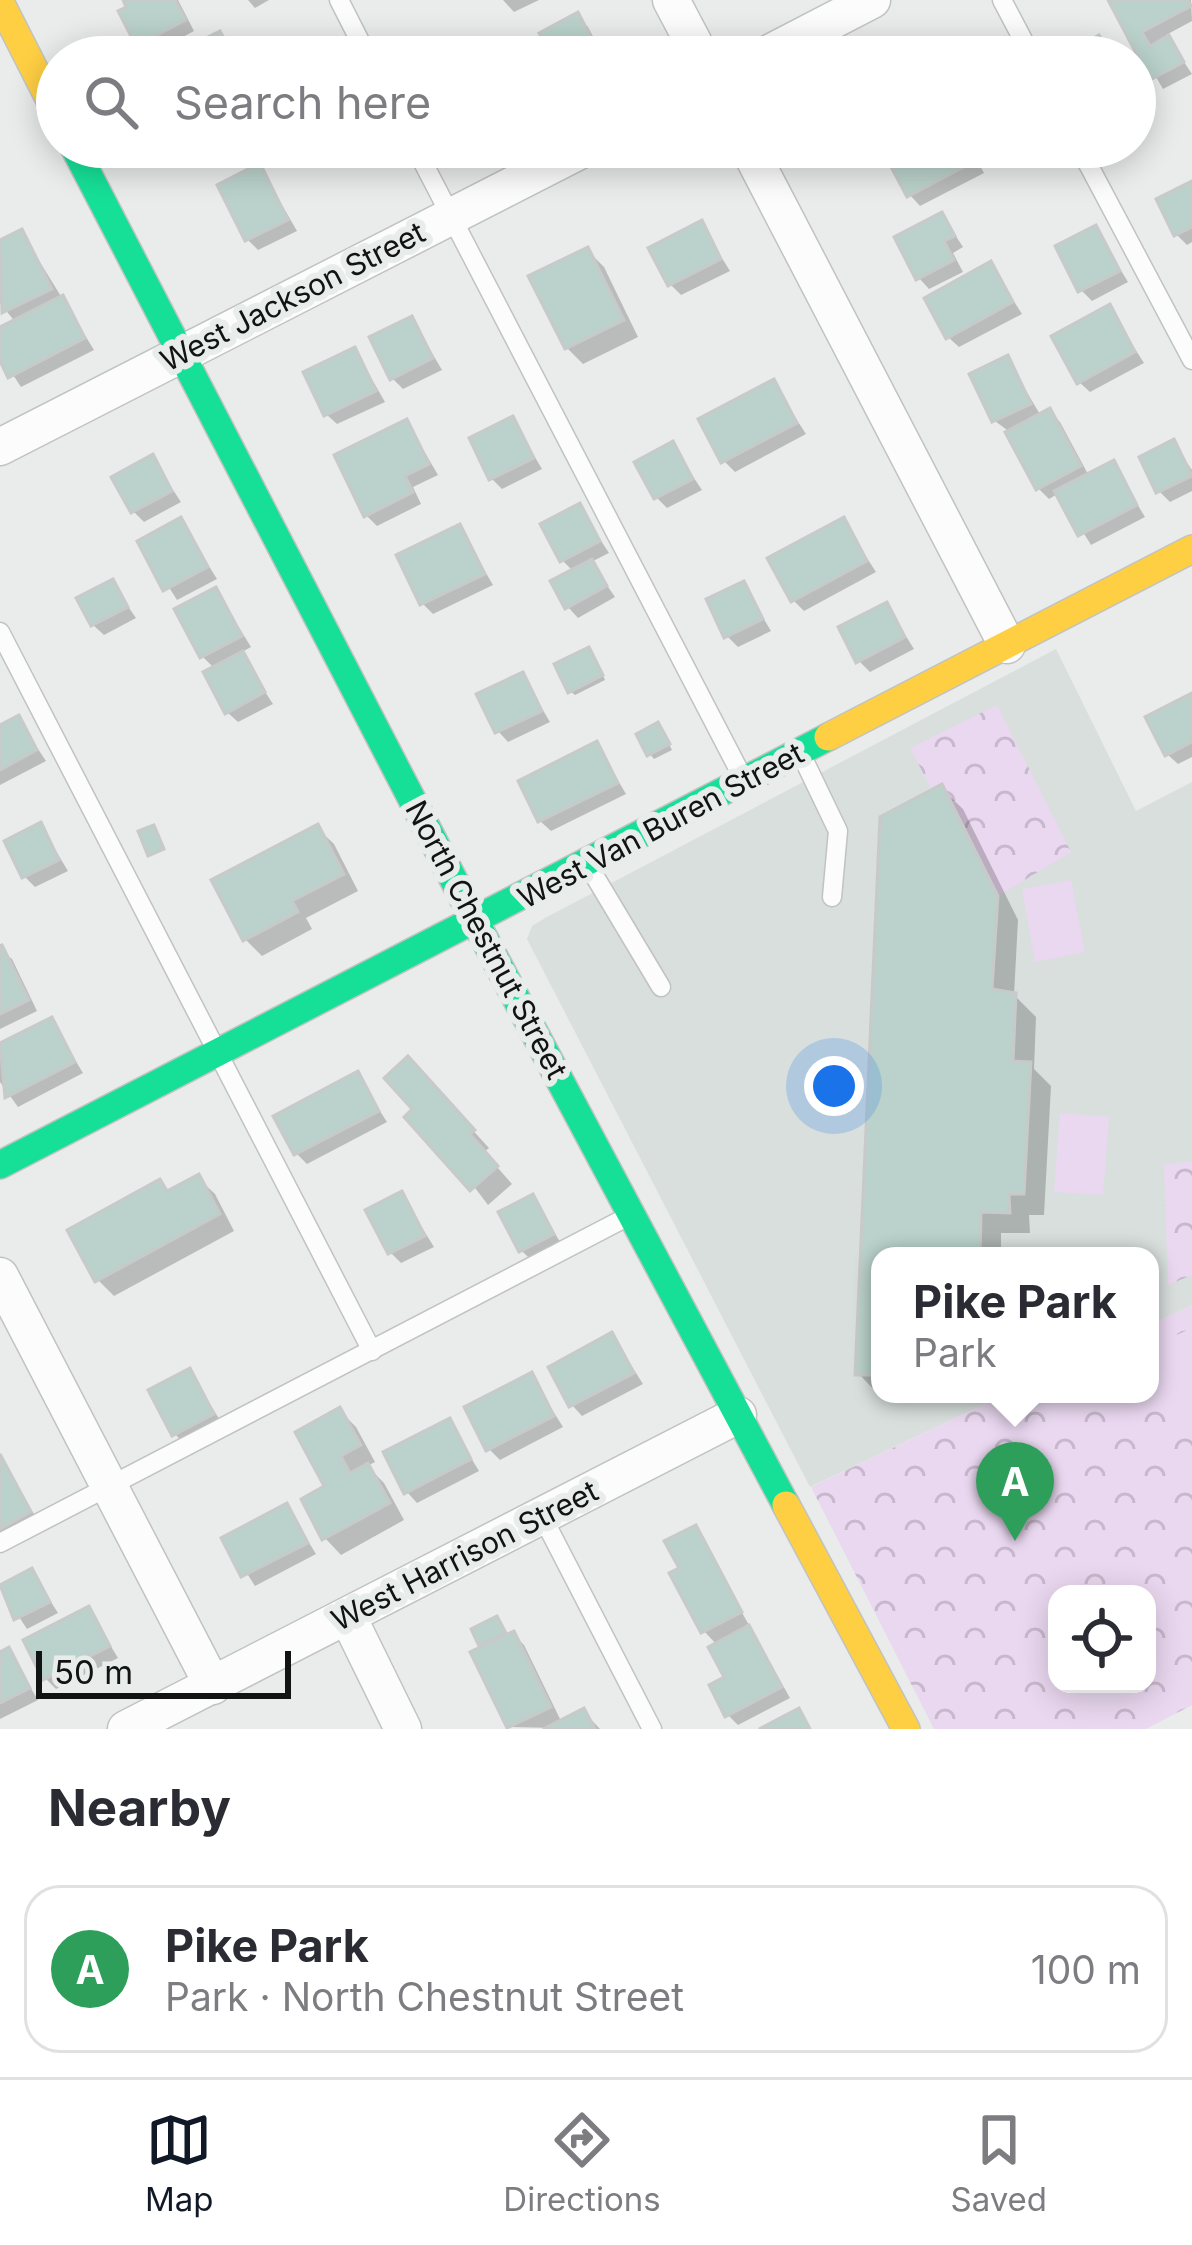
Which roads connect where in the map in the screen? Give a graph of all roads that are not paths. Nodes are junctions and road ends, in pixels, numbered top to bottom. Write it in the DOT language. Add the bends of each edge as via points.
graph roads {
  1 [pos="338,0"];
  2 [pos="671,0"];
  3 [pos="872,0"];
  4 [pos="1002,0"];
  5 [pos="0,2"];
  6 [pos="357,36"];
  7 [pos="690,36"];
  8 [pos="803,36"];
  9 [pos="1021,36"];
  10 [pos="36,73"];
  11 [pos="84,168"];
  12 [pos="426,168"];
  13 [pos="545,168"];
  14 [pos="759,168"];
  15 [pos="1090,168"];
  16 [pos="451,216"];
  17 [pos="178,355"];
  18 [pos="1192,360"];
  19 [pos="0,447"];
  20 [pos="1192,549"];
  21 [pos="0,632"];
  22 [pos="1007,645"];
  23 [pos="800,754"];
  24 [pos="745,782"];
  25 [pos="588,865"];
  26 [pos="832,897"];
  27 [pos="476,923"];
  28 [pos="661,987"];
  29 [pos="218,1053"];
  30 [pos="0,1165"];
  31 [pos="632,1214"];
  32 [pos="0,1276"];
  33 [pos="372,1351"];
  34 [pos="738,1415"];
  35 [pos="111,1488"];
  36 [pos="542,1516"];
  37 [pos="0,1543"];
  38 [pos="348,1617"];
  39 [pos="213,1686"];
  40 [pos="127,1729"];
  41 [pos="403,1729"];
  42 [pos="652,1729"];
  43 [pos="905,1729"];
  1 -- 6 [label="lane"];
  2 -- 7 [label="street"];
  3 -- 8 [label="street"];
  4 -- 9 [label="lane"];
  5 -- 10 [label="main road"];
  11 -- 17 [label="main road, North Chestnut Street"];
  12 -- 16 [label="lane"];
  13 -- 16 [label="street, West Jackson Street"];
  14 -- 22 [label="street"];
  15 -- 18 [label="lane"];
  16 -- 17 [label="street, West Jackson Street"];
  16 -- 24 [label="lane"];
  17 -- 19 [label="street, West Jackson Street"];
  17 -- 27 [label="main road, North Chestnut Street"];
  20 -- 22 [label="main road, West Van Buren Street"];
  21 -- 29 [label="lane"];
  22 -- 23 [label="main road, West Van Buren Street"];
  23 -- 24 [label="main road, West Van Buren Street"];
  23 -- 26 [label="lane" via="838,832"];
  24 -- 25 [label="main road, West Van Buren Street"];
  25 -- 27 [label="main road, West Van Buren Street"];
  25 -- 28 [label="lane"];
  27 -- 29 [label="main road, West Van Buren Street"];
  27 -- 31 [label="main road, North Chestnut Street"];
  29 -- 30 [label="main road, West Van Buren Street"];
  29 -- 33 [label="lane"];
  31 -- 33 [label="lane"];
  31 -- 34 [label="main road, North Chestnut Street"];
  32 -- 35 [label="street"];
  33 -- 35 [label="lane"];
  34 -- 36 [label="street, West Harrison Street"];
  34 -- 43 [label="main road, North Chestnut Street"];
  35 -- 37 [label="lane"];
  35 -- 39 [label="street"];
  36 -- 38 [label="street, West Harrison Street"];
  36 -- 42 [label="lane"];
  38 -- 39 [label="street, West Harrison Street"];
  38 -- 41 [label="street"];
  39 -- 40 [label="street, West Harrison Street"];
}
